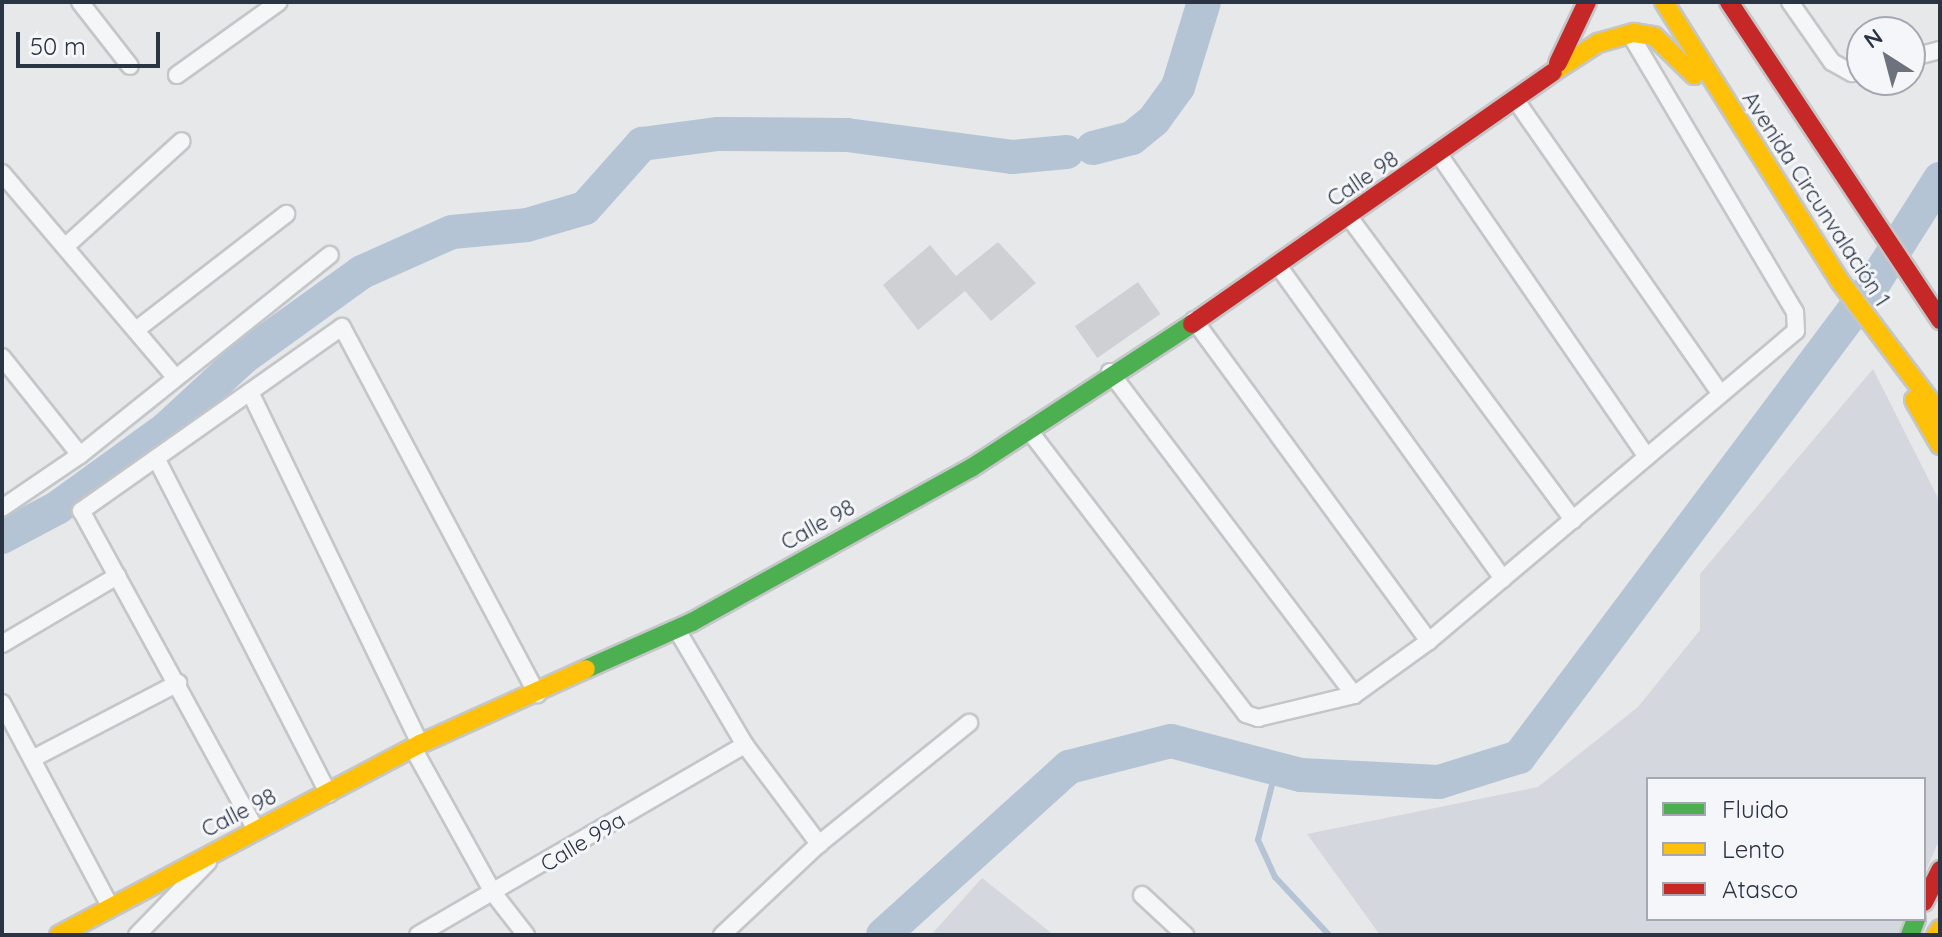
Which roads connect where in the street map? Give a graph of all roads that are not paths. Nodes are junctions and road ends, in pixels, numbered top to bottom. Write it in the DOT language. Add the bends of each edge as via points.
graph roads {
  1 [pos="80,2"];
  2 [pos="279,2"];
  3 [pos="1587,2"];
  4 [pos="1664,2"];
  5 [pos="1729,2"];
  6 [pos="1790,2"];
  7 [pos="1630,34"];
  8 [pos="130,66"];
  9 [pos="1846,70"];
  10 [pos="1553,72"];
  11 [pos="177,75"];
  12 [pos="1517,102"];
  13 [pos="1745,137"];
  14 [pos="182,141"];
  15 [pos="1440,156"];
  16 [pos="2,173"];
  17 [pos="286,214"];
  18 [pos="1349,217"];
  19 [pos="66,246"];
  20 [pos="330,255"];
  21 [pos="1279,267"];
  22 [pos="1913,285"];
  23 [pos="1940,301"];
  24 [pos="1194,320"];
  25 [pos="1940,320"];
  26 [pos="136,330"];
  27 [pos="1878,338"];
  28 [pos="2,357"];
  29 [pos="1110,372"];
  30 [pos="175,377"];
  31 [pos="250,392"];
  32 [pos="1721,394"];
  33 [pos="1940,414"];
  34 [pos="1028,429"];
  35 [pos="1940,445"];
  36 [pos="80,455"];
  37 [pos="1647,457"];
  38 [pos="156,458"];
  39 [pos="2,508"];
  40 [pos="1573,520"];
  41 [pos="117,576"];
  42 [pos="1503,579"];
  43 [pos="677,630"];
  44 [pos="1429,641"];
  45 [pos="2,644"];
  46 [pos="178,683"];
  47 [pos="537,694"];
  48 [pos="1354,695"];
  49 [pos="2,703"];
  50 [pos="969,723"];
  51 [pos="745,745"];
  52 [pos="417,746"];
  53 [pos="32,759"];
  54 [pos="329,794"];
  55 [pos="256,830"];
  56 [pos="819,844"];
  57 [pos="218,851"];
  58 [pos="1940,870"];
  59 [pos="494,894"];
  60 [pos="1142,895"];
  61 [pos="1926,898"];
  62 [pos="109,904"];
  63 [pos="1940,929"];
  64 [pos="144,932"];
  65 [pos="59,935"];
  66 [pos="418,935"];
  67 [pos="526,935"];
  68 [pos="722,935"];
  69 [pos="1185,935"];
  70 [pos="1936,935"];
  1 -- 8 [label="street"];
  2 -- 11 [label="street"];
  3 -- 10 [label="street" via="1577,34"];
  4 -- 13 [label="street, Avenida Circunvalación 1"];
  5 -- 22 [label="street, Avenida Circunvalación 1"];
  6 -- 9 [label="street" via="1832,62"];
  7 -- 10 [label="street" via="1598,43"];
  7 -- 13 [label="street" via="1654,36 1673,50"];
  7 -- 32 [label="street" via="1795,312 1796,331"];
  10 -- 12 [label="street, Calle 98"];
  12 -- 15 [label="street, Calle 98"];
  12 -- 32 [label="street"];
  13 -- 27 [label="street, Avenida Circunvalación 1"];
  14 -- 19 [label="street"];
  15 -- 18 [label="street, Calle 98"];
  15 -- 37 [label="street"];
  16 -- 19 [label="street"];
  17 -- 26 [label="street"];
  18 -- 21 [label="street, Calle 98"];
  18 -- 40 [label="street"];
  19 -- 26 [label="street"];
  20 -- 30 [label="street"];
  21 -- 24 [label="street, Calle 98"];
  21 -- 42 [label="street"];
  22 -- 23 [label="street"];
  22 -- 25 [label="street, Avenida Circunvalación 1"];
  24 -- 29 [label="street, Calle 98"];
  24 -- 44 [label="street"];
  26 -- 30 [label="street"];
  27 -- 33 [label="street, Avenida Circunvalación 1"];
  27 -- 35 [label="street"];
  28 -- 36 [label="street"];
  29 -- 34 [label="street, Calle 98"];
  29 -- 48 [label="street"];
  30 -- 36 [label="street"];
  31 -- 38 [label="street"];
  31 -- 47 [label="street" via="342,327"];
  31 -- 52 [label="street"];
  32 -- 37 [label="street"];
  34 -- 43 [label="street, Calle 98" via="971,468"];
  34 -- 48 [label="street" via="1246,714 1258,718"];
  36 -- 39 [label="street"];
  37 -- 40 [label="street"];
  38 -- 41 [label="street" via="81,511"];
  38 -- 54 [label="street"];
  40 -- 42 [label="street"];
  41 -- 45 [label="street"];
  41 -- 46 [label="street"];
  42 -- 44 [label="street"];
  43 -- 47 [label="street, Calle 98"];
  43 -- 51 [label="street"];
  44 -- 48 [label="street"];
  46 -- 53 [label="street"];
  46 -- 55 [label="street"];
  47 -- 52 [label="street, Calle 98"];
  49 -- 53 [label="street"];
  50 -- 56 [label="street"];
  51 -- 56 [label="street"];
  51 -- 59 [label="street, Calle 99a"];
  52 -- 54 [label="street, Calle 98"];
  52 -- 59 [label="street"];
  53 -- 62 [label="street"];
  54 -- 55 [label="street, Calle 98"];
  55 -- 57 [label="street, Calle 98"];
  56 -- 68 [label="street"];
  57 -- 62 [label="street, Calle 98"];
  57 -- 64 [label="street"];
  58 -- 61 [label="street"];
  59 -- 66 [label="street, Calle 99a"];
  59 -- 67 [label="street"];
  60 -- 69 [label="street"];
  62 -- 65 [label="street, Calle 98"];
  63 -- 70 [label="street"];
}
